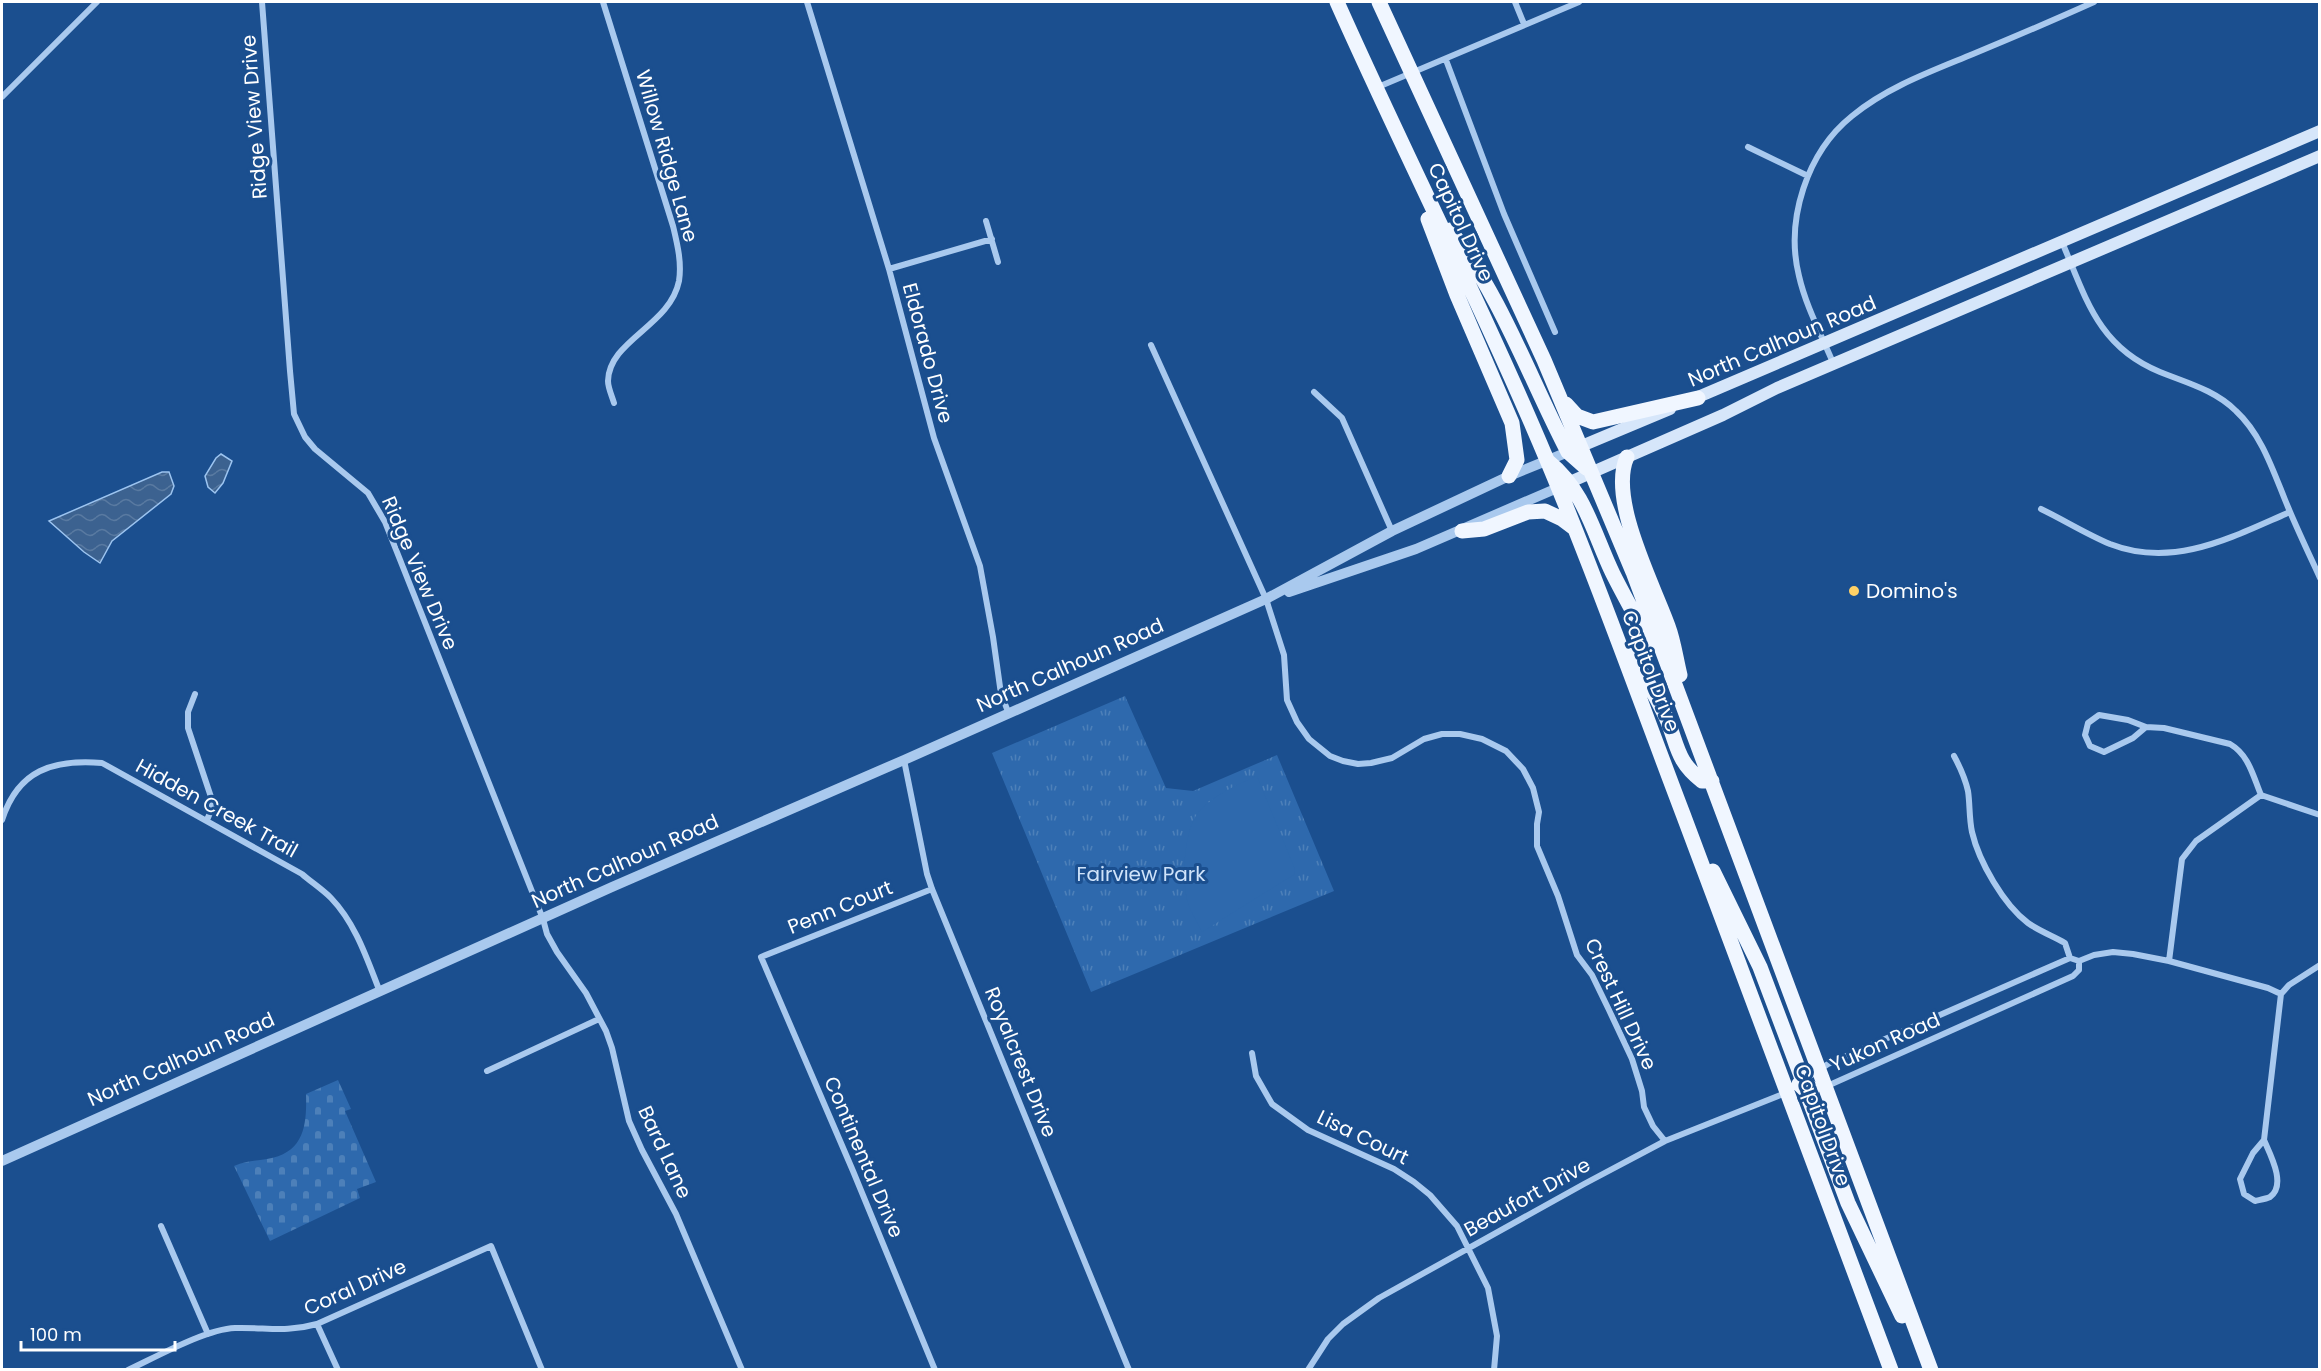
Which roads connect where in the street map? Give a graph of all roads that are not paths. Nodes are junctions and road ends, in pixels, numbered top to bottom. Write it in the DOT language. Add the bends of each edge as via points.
graph roads {
  1 [pos="97,2"];
  2 [pos="262,2"];
  3 [pos="603,2"];
  4 [pos="807,2"];
  5 [pos="1337,2"];
  6 [pos="1379,2"];
  7 [pos="1515,2"];
  8 [pos="1579,2"];
  9 [pos="2094,2"];
  10 [pos="1524,24"];
  11 [pos="1446,60"];
  12 [pos="1412,72"];
  13 [pos="1375,88"];
  14 [pos="2,97"];
  15 [pos="2319,131"];
  16 [pos="1399,140"];
  17 [pos="1748,147"];
  18 [pos="2319,156"];
  19 [pos="1808,176"];
  20 [pos="1435,211"];
  21 [pos="986,221"];
  22 [pos="992,239"];
  23 [pos="2062,242"];
  24 [pos="998,262"];
  25 [pos="2070,262"];
  26 [pos="889,269"];
  27 [pos="1555,332"];
  28 [pos="1825,344"];
  29 [pos="1151,345"];
  30 [pos="1834,365"];
  31 [pos="1314,392"];
  32 [pos="1558,393"];
  33 [pos="1698,398"];
  34 [pos="614,403"];
  35 [pos="1574,449"];
  36 [pos="1627,457"];
  37 [pos="1547,460"];
  38 [pos="1591,473"];
  39 [pos="1509,476"];
  40 [pos="1564,485"];
  41 [pos="2041,509"];
  42 [pos="2290,512"];
  43 [pos="1574,528"];
  44 [pos="1392,531"];
  45 [pos="1462,531"];
  46 [pos="2319,578"];
  47 [pos="1266,599"];
  48 [pos="1612,626"];
  49 [pos="1676,687"];
  50 [pos="195,694"];
  51 [pos="1009,714"];
  52 [pos="1691,725"];
  53 [pos="2146,728"];
  54 [pos="1954,756"];
  55 [pos="904,760"];
  56 [pos="1712,781"];
  57 [pos="2261,795"];
  58 [pos="2319,815"];
  59 [pos="207,819"];
  60 [pos="2,820"];
  61 [pos="932,889"];
  62 [pos="543,919"];
  63 [pos="761,957"];
  64 [pos="2070,958"];
  65 [pos="2169,960"];
  66 [pos="2079,961"];
  67 [pos="2319,965"];
  68 [pos="380,992"];
  69 [pos="2281,994"];
  70 [pos="600,1020"];
  71 [pos="1252,1053"];
  72 [pos="1820,1068"];
  73 [pos="487,1071"];
  74 [pos="1806,1087"];
  75 [pos="2264,1140"];
  76 [pos="1665,1141"];
  77 [pos="2,1161"];
  78 [pos="161,1226"];
  79 [pos="1468,1248"];
  80 [pos="317,1324"];
  81 [pos="208,1334"];
  82 [pos="139,1367"];
  83 [pos="128,1370"];
  84 [pos="338,1370"];
  85 [pos="542,1370"];
  86 [pos="742,1370"];
  87 [pos="935,1370"];
  88 [pos="1129,1370"];
  89 [pos="1308,1370"];
  90 [pos="1494,1370"];
  91 [pos="1891,1370"];
  92 [pos="1930,1370"];
  1 -- 14 [label="street"];
  2 -- 62 [label="street, Ridge View Drive" via="294,414 305,438 368,493 385,522"];
  3 -- 34 [label="street, Willow Ridge Lane" via="673,226 680,268 674,295 664,311 616,355 608,382"];
  4 -- 26 [label="street, Eldorado Drive"];
  5 -- 13 [label="main road, Capitol Drive"];
  6 -- 12 [label="main road, Capitol Drive"];
  7 -- 10 [label="street"];
  8 -- 10 [label="street"];
  9 -- 19 [label="street" via="1884,94 1840,126"];
  10 -- 11 [label="street"];
  11 -- 12 [label="street"];
  11 -- 27 [label="street" via="1504,214"];
  12 -- 13 [label="street"];
  12 -- 32 [label="main road, Capitol Drive"];
  13 -- 16 [label="main road, Capitol Drive"];
  15 -- 23 [label="main road, North Calhoun Road"];
  16 -- 20 [label="main road, Capitol Drive"];
  16 -- 39 [label="main road" via="1457,295 1512,423 1516,460"];
  17 -- 19 [label="street"];
  18 -- 25 [label="main road, North Calhoun Road"];
  19 -- 28 [label="street" via="1794,237 1795,256 1807,303"];
  20 -- 35 [label="main road" via="1494,295"];
  20 -- 37 [label="main road, Capitol Drive"];
  21 -- 22 [label="street"];
  22 -- 24 [label="street"];
  22 -- 26 [label="street"];
  23 -- 25 [label="street"];
  23 -- 28 [label="main road, North Calhoun Road"];
  25 -- 30 [label="main road, North Calhoun Road"];
  25 -- 42 [label="street" via="2089,306 2121,351 2213,393 2238,412 2258,440"];
  26 -- 51 [label="street, Eldorado Drive" via="934,438 980,566 1001,694"];
  28 -- 30 [label="street"];
  28 -- 33 [label="main road, North Calhoun Road"];
  29 -- 47 [label="street, Crest Hill Drive"];
  30 -- 36 [label="main road, North Calhoun Road"];
  31 -- 44 [label="street" via="1341,418"];
  32 -- 33 [label="main road" via="1577,416 1593,422"];
  32 -- 35 [label="main road, Capitol Drive"];
  33 -- 35 [label="main road, North Calhoun Road"];
  35 -- 37 [label="street, North Calhoun Road"];
  35 -- 38 [label="main road"];
  36 -- 38 [label="main road, North Calhoun Road"];
  36 -- 52 [label="main road" via="1622,480 1626,515 1669,628"];
  37 -- 39 [label="street, North Calhoun Road"];
  37 -- 40 [label="main road"];
  38 -- 40 [label="main road, North Calhoun Road"];
  38 -- 49 [label="main road, Capitol Drive"];
  39 -- 44 [label="street, North Calhoun Road"];
  40 -- 43 [label="main road, Capitol Drive"];
  40 -- 45 [label="street, North Calhoun Road"];
  40 -- 49 [label="main road" via="1594,527 1612,573"];
  41 -- 42 [label="street" via="2111,544 2157,553 2213,545"];
  42 -- 46 [label="street"];
  43 -- 45 [label="main road" via="1545,511 1528,512 1484,529"];
  43 -- 48 [label="main road, Capitol Drive"];
  44 -- 47 [label="street, North Calhoun Road"];
  45 -- 47 [label="street, North Calhoun Road"];
  47 -- 51 [label="street, North Calhoun Road"];
  47 -- 76 [label="street, Crest Hill Drive" via="1284,655 1287,700 1309,739 1330,756 1358,764 1371,763 1392,758 1433,736 1460,734 1482,739 1506,752 1523,769 1539,812 1537,846 1577,955 1609,1010 1632,1059 1644,1107"];
  48 -- 56 [label="main road" via="1649,684 1680,758 1702,781"];
  48 -- 74 [label="main road, Capitol Drive" via="1684,816 1755,957"];
  49 -- 52 [label="main road, Capitol Drive"];
  50 -- 59 [label="street" via="188,712 188,728 211,797"];
  51 -- 55 [label="street, North Calhoun Road"];
  52 -- 56 [label="main road, Capitol Drive"];
  53 -- 53 [label="street" via="2099,715 2088,723 2085,735 2090,746 2104,752"];
  53 -- 57 [label="street" via="2164,728 2230,744 2249,763"];
  54 -- 64 [label="street" via="1968,792 1973,835 1994,881 2016,912 2042,932 2065,943"];
  55 -- 61 [label="street, Royalcrest Drive"];
  55 -- 62 [label="street, North Calhoun Road"];
  56 -- 72 [label="main road, Capitol Drive"];
  57 -- 58 [label="street"];
  57 -- 65 [label="street" via="2196,841 2182,859"];
  59 -- 60 [label="street, Hidden Creek Trail" via="102,763 81,761 58,763 39,771 16,791"];
  59 -- 68 [label="street, Hidden Creek Trail" via="302,874 330,897 347,917"];
  61 -- 63 [label="street, Penn Court"];
  61 -- 88 [label="street, Royalcrest Drive"];
  62 -- 68 [label="street, North Calhoun Road"];
  62 -- 70 [label="street, Bard Lane" via="554,947"];
  63 -- 87 [label="street, Continental Drive"];
  64 -- 66 [label="street"];
  64 -- 72 [label="street, Yukon Road"];
  65 -- 66 [label="street" via="2113,952"];
  65 -- 69 [label="street"];
  66 -- 74 [label="street, Yukon Road" via="2079,970 2073,976"];
  67 -- 69 [label="street"];
  68 -- 77 [label="street, North Calhoun Road"];
  69 -- 75 [label="street"];
  70 -- 73 [label="street"];
  70 -- 86 [label="street, Bard Lane" via="612,1048 629,1121 676,1214"];
  71 -- 79 [label="street, Lisa Court" via="1256,1076 1272,1104 1308,1130 1414,1182 1456,1226"];
  72 -- 74 [label="main road, Capitol Drive"];
  74 -- 76 [label="street, Beaufort Drive"];
  74 -- 91 [label="main road, Capitol Drive"];
  74 -- 92 [label="main road" via="1848,1203"];
  75 -- 75 [label="street" via="2240,1179 2244,1194 2255,1201 2269,1197 2277,1179"];
  76 -- 79 [label="street, Beaufort Drive"];
  78 -- 81 [label="street"];
  79 -- 89 [label="street, Beaufort Drive" via="1357,1312 1328,1339"];
  79 -- 90 [label="street, Lisa Court" via="1488,1288 1497,1336"];
  80 -- 81 [label="street, Coral Drive" via="297,1329 233,1328"];
  80 -- 84 [label="street"];
  80 -- 85 [label="street, Coral Drive" via="491,1246"];
  81 -- 82 [label="street, Coral Drive"];
  82 -- 83 [label="street, Coral Drive"];
}
